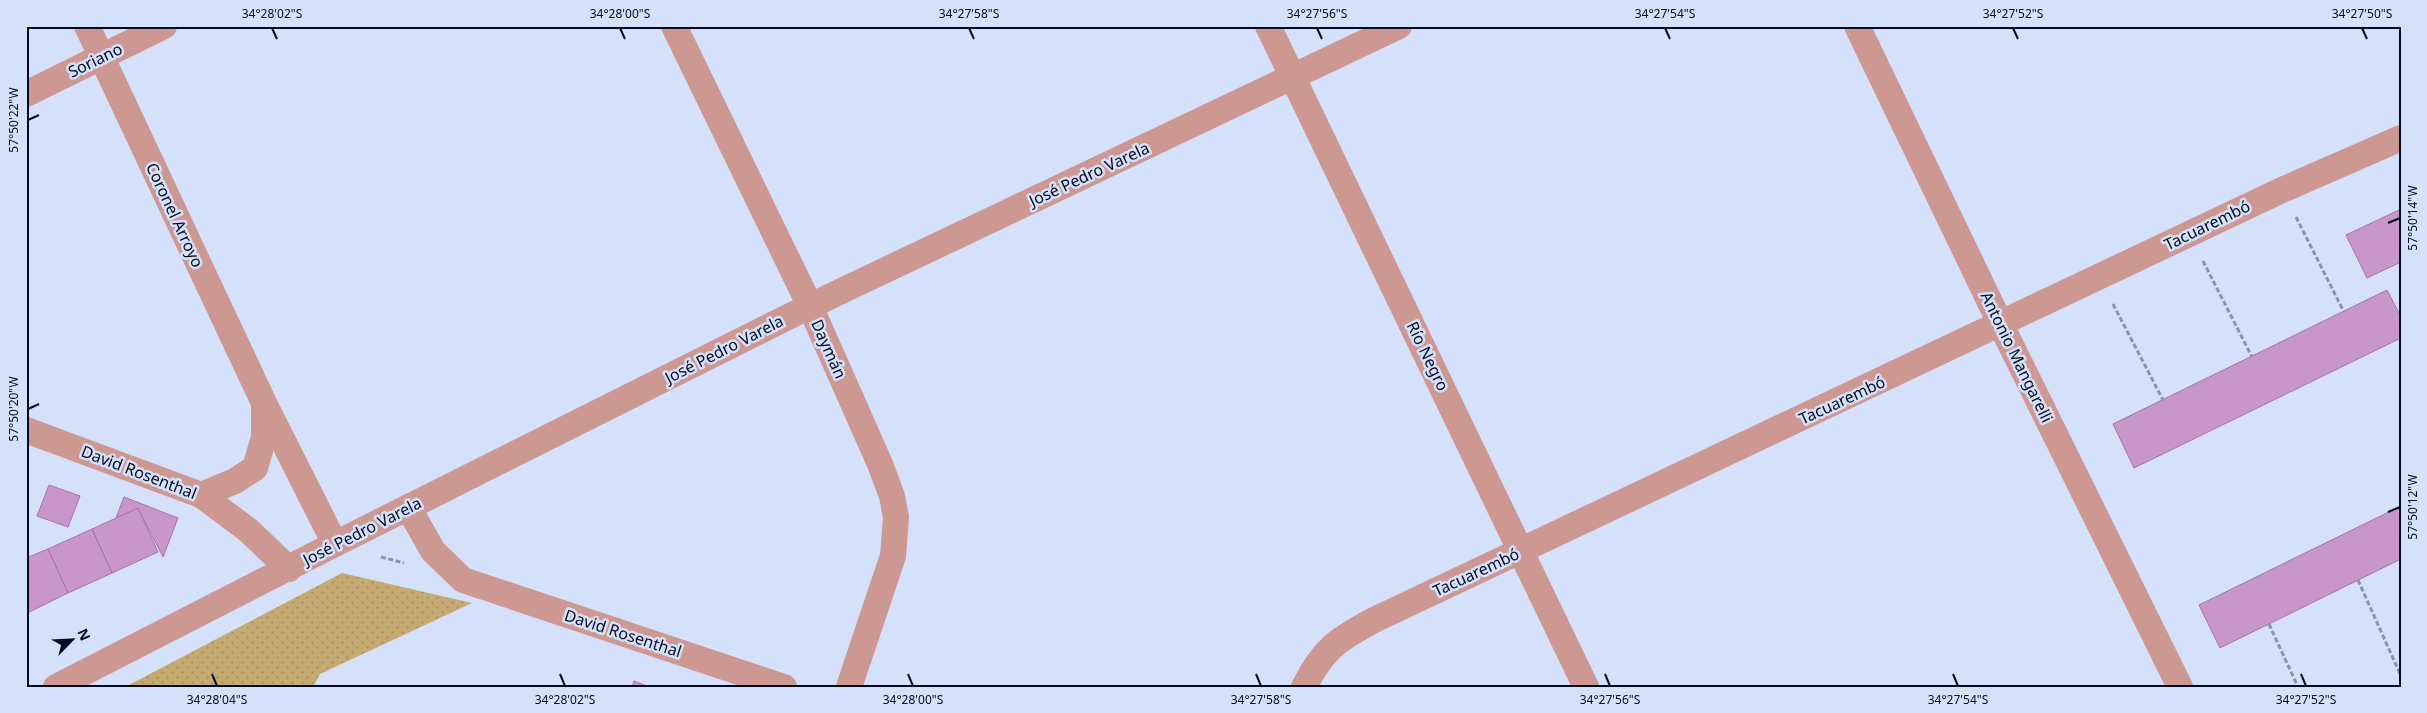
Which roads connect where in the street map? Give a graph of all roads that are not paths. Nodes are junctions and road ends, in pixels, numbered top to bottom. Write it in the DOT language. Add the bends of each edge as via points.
graph roads {
  1 [pos="87,26"];
  2 [pos="164,26"];
  3 [pos="674,26"];
  4 [pos="1268,26"];
  5 [pos="1399,26"];
  6 [pos="1857,26"];
  7 [pos="101,57"];
  8 [pos="1292,77"];
  9 [pos="26,94"];
  10 [pos="2401,138"];
  11 [pos="810,306"];
  12 [pos="2000,325"];
  13 [pos="264,403"];
  14 [pos="26,430"];
  15 [pos="201,494"];
  16 [pos="408,507"];
  17 [pos="335,544"];
  18 [pos="1522,550"];
  19 [pos="289,569"];
  20 [pos="56,687"];
  21 [pos="784,687"];
  22 [pos="849,687"];
  23 [pos="1304,687"];
  24 [pos="1586,687"];
  25 [pos="2180,687"];
  1 -- 7 [label="street, Coronel Arroyo"];
  2 -- 7 [label="street, Soriano"];
  3 -- 11 [label="street, Daymán"];
  4 -- 8 [label="street, Río Negro"];
  5 -- 8 [label="street, José Pedro Varela"];
  6 -- 12 [label="street, Antonio Mangarelli"];
  7 -- 9 [label="street, Soriano"];
  7 -- 13 [label="street, Coronel Arroyo"];
  8 -- 11 [label="street, José Pedro Varela"];
  8 -- 18 [label="street, Río Negro"];
  10 -- 12 [label="street, Tacuarembó" via="2282,190"];
  11 -- 16 [label="street, José Pedro Varela"];
  11 -- 22 [label="street, Daymán" via="880,464 896,517 893,556"];
  12 -- 18 [label="street, Tacuarembó"];
  12 -- 25 [label="street, Antonio Mangarelli"];
  13 -- 15 [label="street, Coronel Arroyo" via="264,437 255,468 235,481"];
  13 -- 17 [label="street, Coronel Arroyo"];
  14 -- 15 [label="street, David Rosenthal"];
  15 -- 19 [label="street, David Rosenthal" via="248,530"];
  16 -- 17 [label="street, José Pedro Varela"];
  16 -- 21 [label="street, David Rosenthal" via="433,551 463,580"];
  17 -- 19 [label="street, José Pedro Varela"];
  18 -- 23 [label="street, Tacuarembó" via="1347,634 1327,649"];
  18 -- 24 [label="street, Río Negro"];
  19 -- 20 [label="street, José Pedro Varela"];
}
